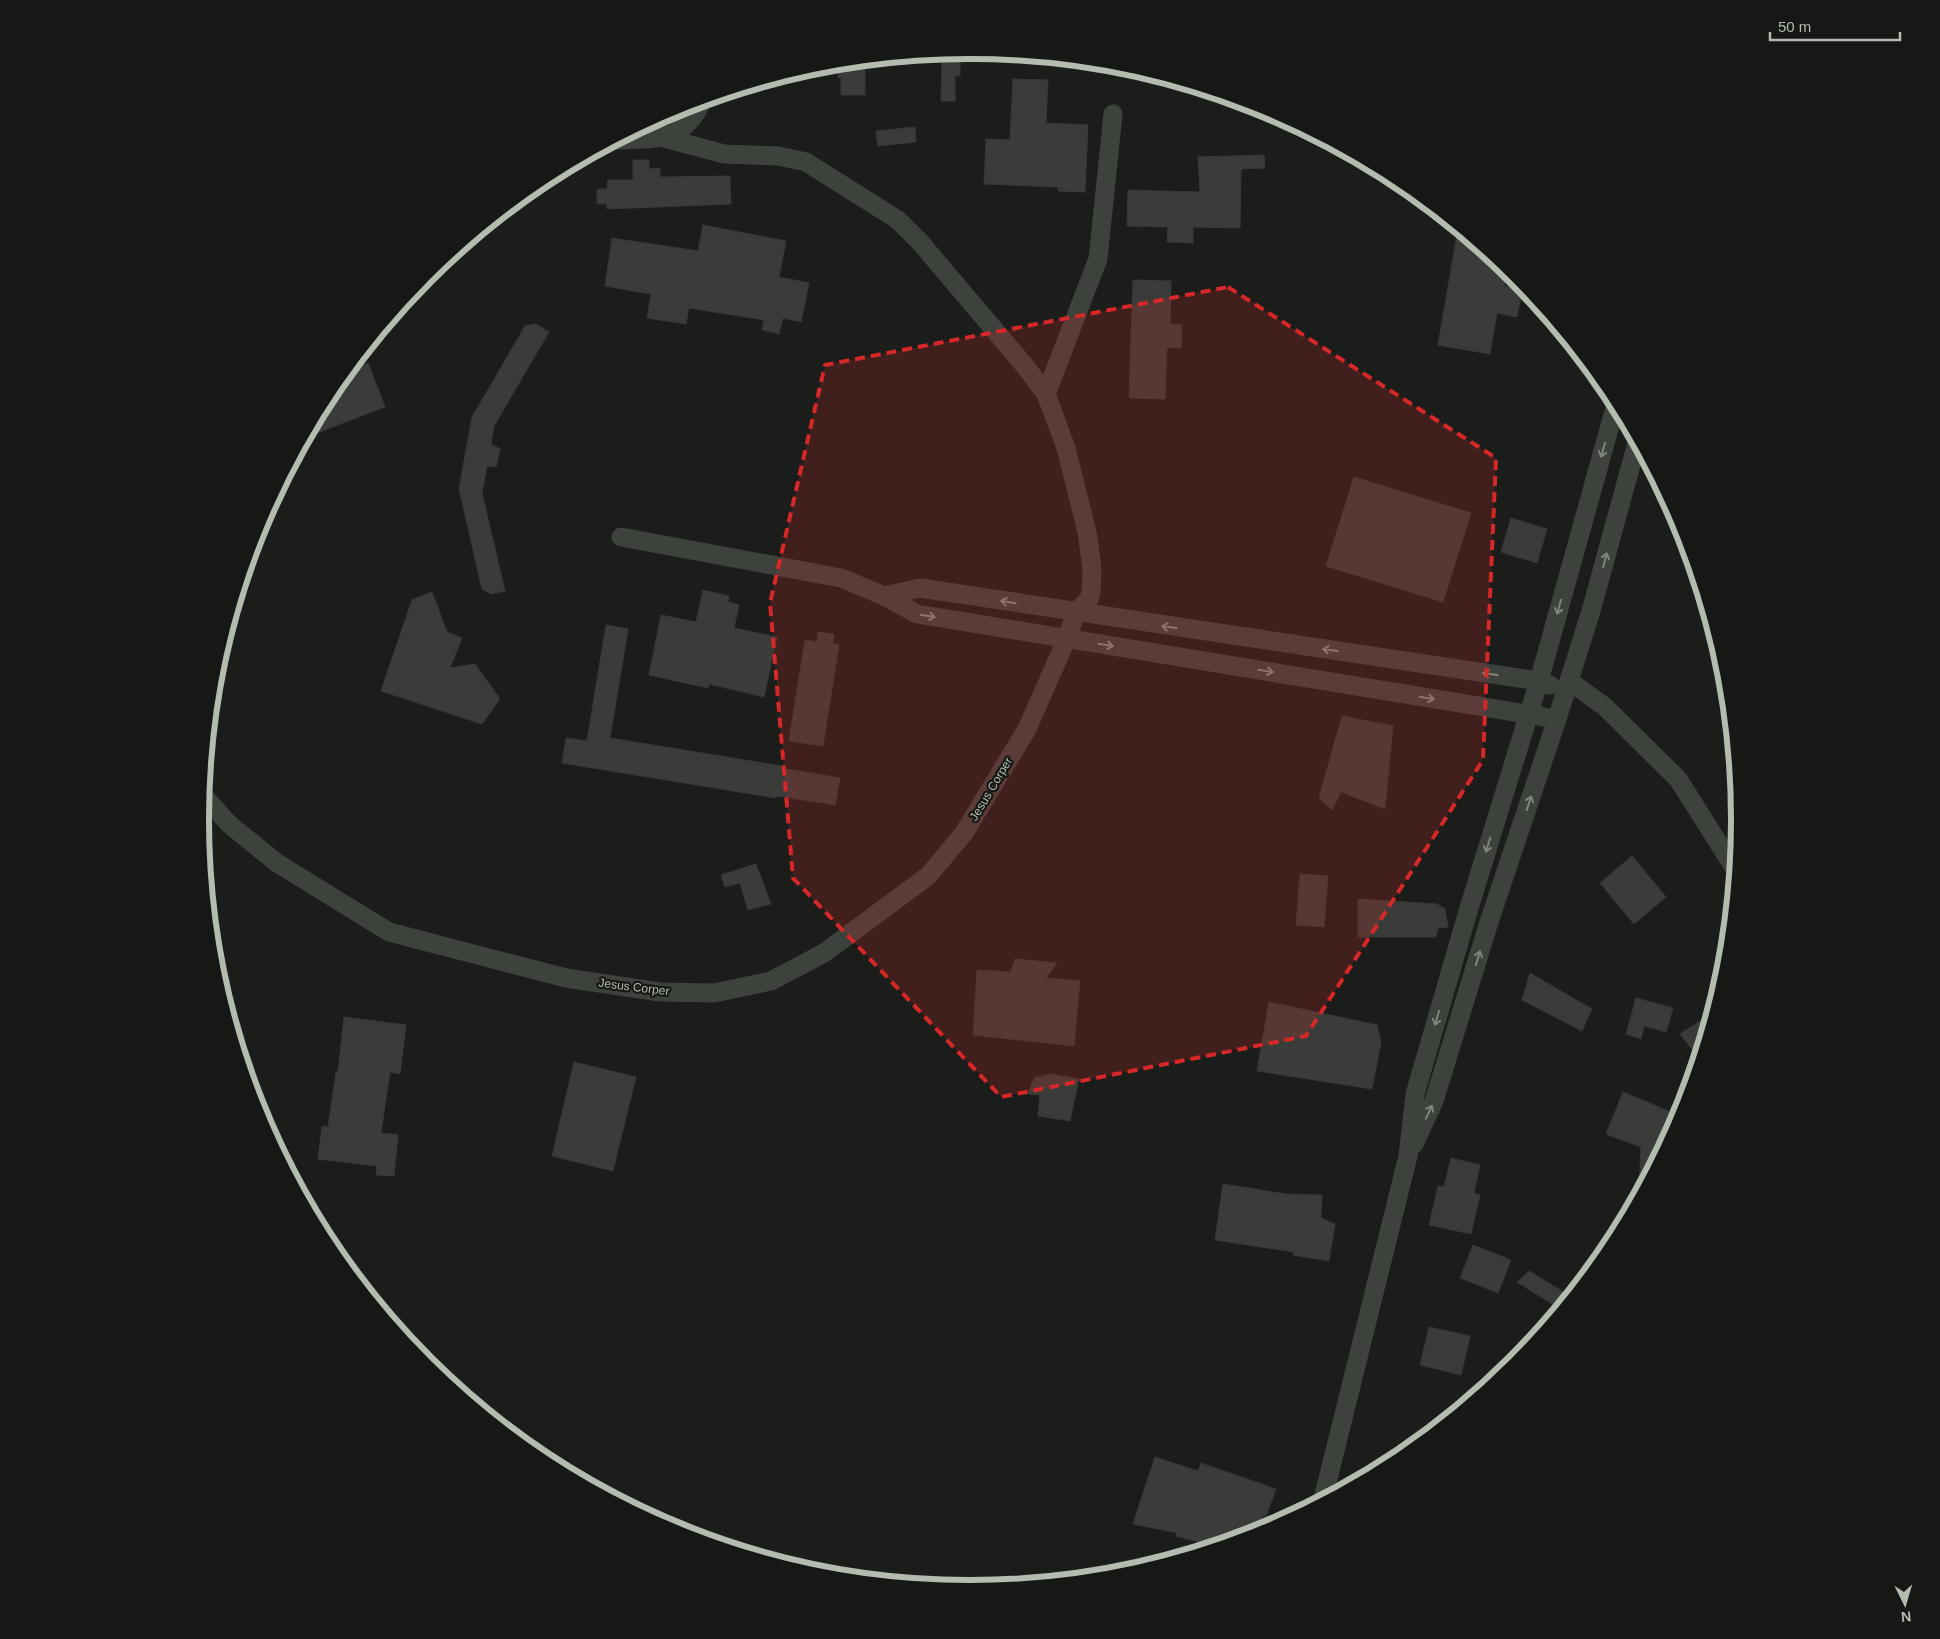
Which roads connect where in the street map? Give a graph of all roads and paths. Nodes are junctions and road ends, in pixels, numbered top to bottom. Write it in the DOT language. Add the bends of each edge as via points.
graph roads {
  1 [pos="697,110"];
  2 [pos="1113,114"];
  3 [pos="664,138"];
  4 [pos="630,139"];
  5 [pos="1046,394"];
  6 [pos="1613,414"];
  7 [pos="1635,450"];
  8 [pos="621,537"];
  9 [pos="884,596"];
  10 [pos="1076,613"];
  11 [pos="1067,638"];
  12 [pos="1539,681"];
  13 [pos="1567,686"];
  14 [pos="1528,715"];
  15 [pos="1557,719"];
  16 [pos="210,802"];
  17 [pos="1729,860"];
  18 [pos="1408,1156"];
  19 [pos="1325,1492"];
  1 -- 3 [label="street" via="688,125"];
  2 -- 5 [label="street" via="1098,259"];
  3 -- 4 [label="street"];
  3 -- 5 [label="street, Jesus Corper" via="724,154 778,156 806,162 898,220 920,242"];
  5 -- 10 [label="street, Jesus Corper" via="1066,448 1087,532 1092,568 1089,599"];
  6 -- 12 [label="street, one-way"];
  13 -- 7 [label="street, one-way"];
  8 -- 9 [label="street" via="841,578"];
  10 -- 9 [label="street, one-way" via="920,588"];
  9 -- 11 [label="street, one-way" via="917,614"];
  10 -- 11 [label="street, Jesus Corper"];
  12 -- 10 [label="street, one-way"];
  11 -- 14 [label="street, one-way"];
  11 -- 16 [label="street, Jesus Corper" via="1026,729 964,834 928,876 824,953 771,981 714,993 660,992 566,978 389,932 277,863 229,824"];
  12 -- 13 [label="street"];
  12 -- 14 [label="street"];
  13 -- 15 [label="street"];
  13 -- 17 [label="street" via="1604,706 1678,779"];
  14 -- 15 [label="street"];
  14 -- 18 [label="street, one-way" via="1415,1094"];
  18 -- 15 [label="street, one-way" via="1434,1101"];
  18 -- 19 [label="street"];
}
